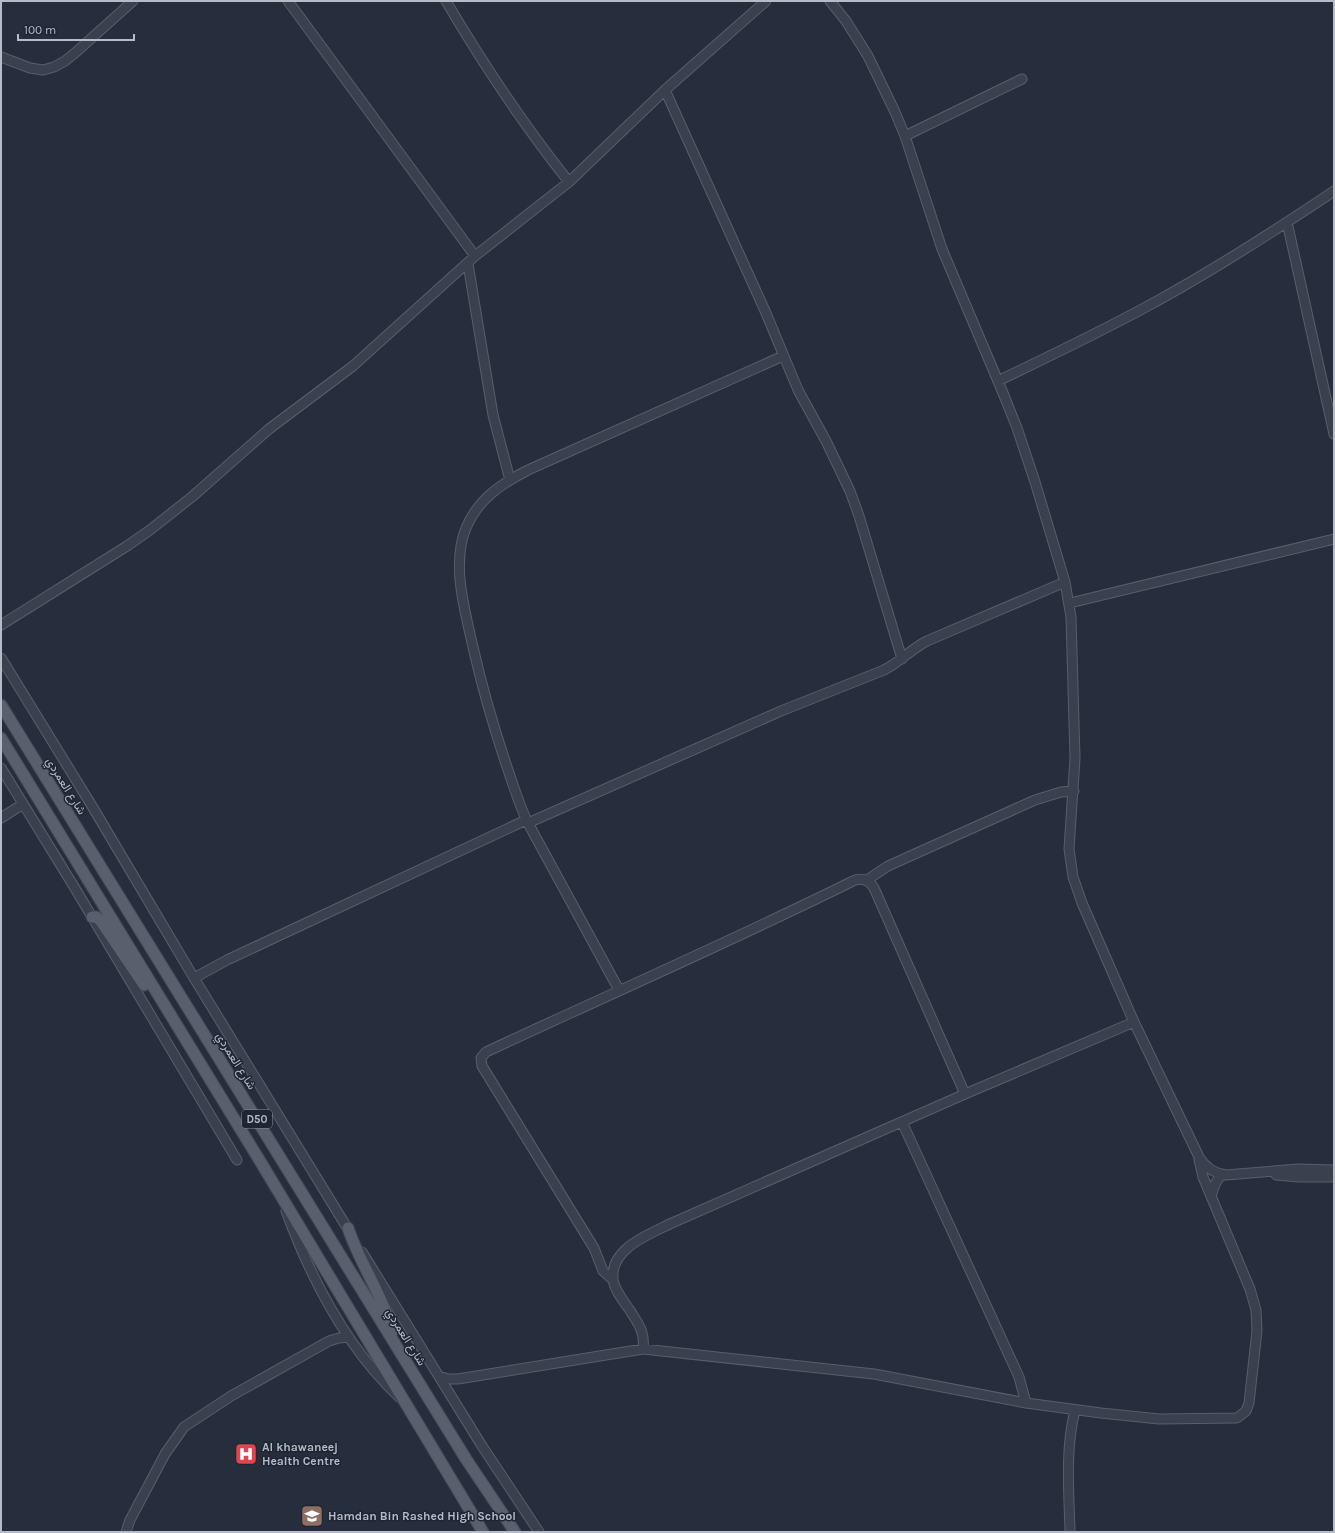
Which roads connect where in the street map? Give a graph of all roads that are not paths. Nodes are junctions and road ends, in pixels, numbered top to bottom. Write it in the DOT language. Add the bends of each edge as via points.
graph roads {
  1 [pos="133,1"];
  2 [pos="288,1"];
  3 [pos="446,1"];
  4 [pos="766,1"];
  5 [pos="830,1"];
  6 [pos="1,57"];
  7 [pos="1022,79"];
  8 [pos="665,90"];
  9 [pos="905,136"];
  10 [pos="569,182"];
  11 [pos="1334,190"];
  12 [pos="1287,222"];
  13 [pos="475,256"];
  14 [pos="468,264"];
  15 [pos="783,356"];
  16 [pos="998,382"];
  17 [pos="1334,434"];
  18 [pos="510,480"];
  19 [pos="1334,539"];
  20 [pos="1065,582"];
  21 [pos="1070,603"];
  22 [pos="1,625"];
  23 [pos="1,658"];
  24 [pos="902,659"];
  25 [pos="1,705"];
  26 [pos="1,738"];
  27 [pos="1,768"];
  28 [pos="1074,791"];
  29 [pos="23,804"];
  30 [pos="1,818"];
  31 [pos="527,822"];
  32 [pos="867,880"];
  33 [pos="92,917"];
  34 [pos="194,978"];
  35 [pos="620,990"];
  36 [pos="172,1017"];
  37 [pos="1134,1022"];
  38 [pos="965,1094"];
  39 [pos="902,1122"];
  40 [pos="1199,1157"];
  41 [pos="237,1160"];
  42 [pos="1334,1170"];
  43 [pos="1263,1173"];
  44 [pos="1221,1175"];
  45 [pos="1334,1177"];
  46 [pos="280,1195"];
  47 [pos="1211,1196"];
  48 [pos="348,1228"];
  49 [pos="613,1280"];
  50 [pos="349,1337"];
  51 [pos="394,1343"];
  52 [pos="643,1348"];
  53 [pos="439,1376"];
  54 [pos="458,1379"];
  55 [pos="450,1396"];
  56 [pos="1026,1403"];
  57 [pos="407,1405"];
  58 [pos="1076,1410"];
  59 [pos="126,1532"];
  60 [pos="483,1532"];
  61 [pos="515,1532"];
  62 [pos="539,1532"];
  63 [pos="1070,1532"];
  1 -- 6 [label="street" via="66,61 54,67 42,70 30,68"];
  2 -- 13 [label="street"];
  3 -- 10 [label="street" via="506,98"];
  4 -- 8 [label="street"];
  5 -- 9 [label="street" via="868,56"];
  7 -- 9 [label="street"];
  8 -- 10 [label="street"];
  8 -- 15 [label="street"];
  9 -- 16 [label="street" via="942,249"];
  10 -- 13 [label="street"];
  11 -- 12 [label="street"];
  12 -- 16 [label="street" via="1147,306"];
  12 -- 17 [label="street"];
  13 -- 14 [label="street"];
  14 -- 18 [label="street" via="495,422"];
  14 -- 22 [label="street" via="353,366 270,429 170,515 127,546"];
  15 -- 18 [label="street"];
  15 -- 24 [label="street" via="850,491"];
  16 -- 20 [label="street" via="1026,455"];
  18 -- 31 [label="street" via="483,500 473,514 461,545 459,561 464,605 476,662 497,737"];
  19 -- 21 [label="street"];
  20 -- 21 [label="street"];
  20 -- 24 [label="street" via="936,636 909,651"];
  21 -- 28 [label="street" via="1076,758"];
  23 -- 34 [label="street"];
  24 -- 31 [label="street" via="884,670 781,711"];
  25 -- 51 [label="main road, شارع العمردي / D50"];
  26 -- 36 [label="main road, D50"];
  27 -- 29 [label="street"];
  28 -- 32 [label="street" via="1035,800 888,866"];
  28 -- 37 [label="street" via="1069,836 1073,877"];
  29 -- 30 [label="street"];
  29 -- 33 [label="street"];
  31 -- 34 [label="street" via="227,960"];
  31 -- 35 [label="street"];
  32 -- 35 [label="street" via="856,880 772,922"];
  32 -- 38 [label="street" via="874,888"];
  33 -- 36 [label="main road" via="100,920 151,996"];
  33 -- 41 [label="street"];
  34 -- 48 [label="street"];
  35 -- 49 [label="street" via="486,1052 481,1062 594,1248 603,1271"];
  36 -- 46 [label="main road, D50"];
  37 -- 38 [label="street"];
  37 -- 40 [label="street"];
  38 -- 39 [label="street"];
  39 -- 49 [label="street" via="635,1242 621,1254 613,1271"];
  39 -- 56 [label="street" via="1019,1376"];
  40 -- 44 [label="street" via="1210,1170"];
  40 -- 47 [label="street" via="1203,1177"];
  42 -- 43 [label="street" via="1298,1169"];
  43 -- 44 [label="street"];
  43 -- 45 [label="street"];
  44 -- 47 [label="street"];
  46 -- 50 [label="street" via="317,1282"];
  46 -- 57 [label="main road, D50"];
  47 -- 58 [label="street" via="1250,1289 1256,1310 1257,1331 1250,1403 1246,1411 1234,1419 1159,1419"];
  48 -- 51 [label="main road" via="387,1313"];
  48 -- 53 [label="street"];
  49 -- 52 [label="street" via="642,1330"];
  50 -- 57 [label="street" via="377,1374"];
  50 -- 59 [label="street" via="334,1339 235,1393 184,1426 165,1454"];
  51 -- 61 [label="main road, شارع العمردي / D50" via="470,1466"];
  52 -- 54 [label="street"];
  52 -- 56 [label="street" via="874,1374"];
  53 -- 54 [label="street"];
  53 -- 55 [label="street"];
  54 -- 55 [label="street"];
  55 -- 62 [label="street"];
  56 -- 58 [label="street"];
  57 -- 60 [label="main road, D50"];
  58 -- 63 [label="street" via="1068,1452"];
}
